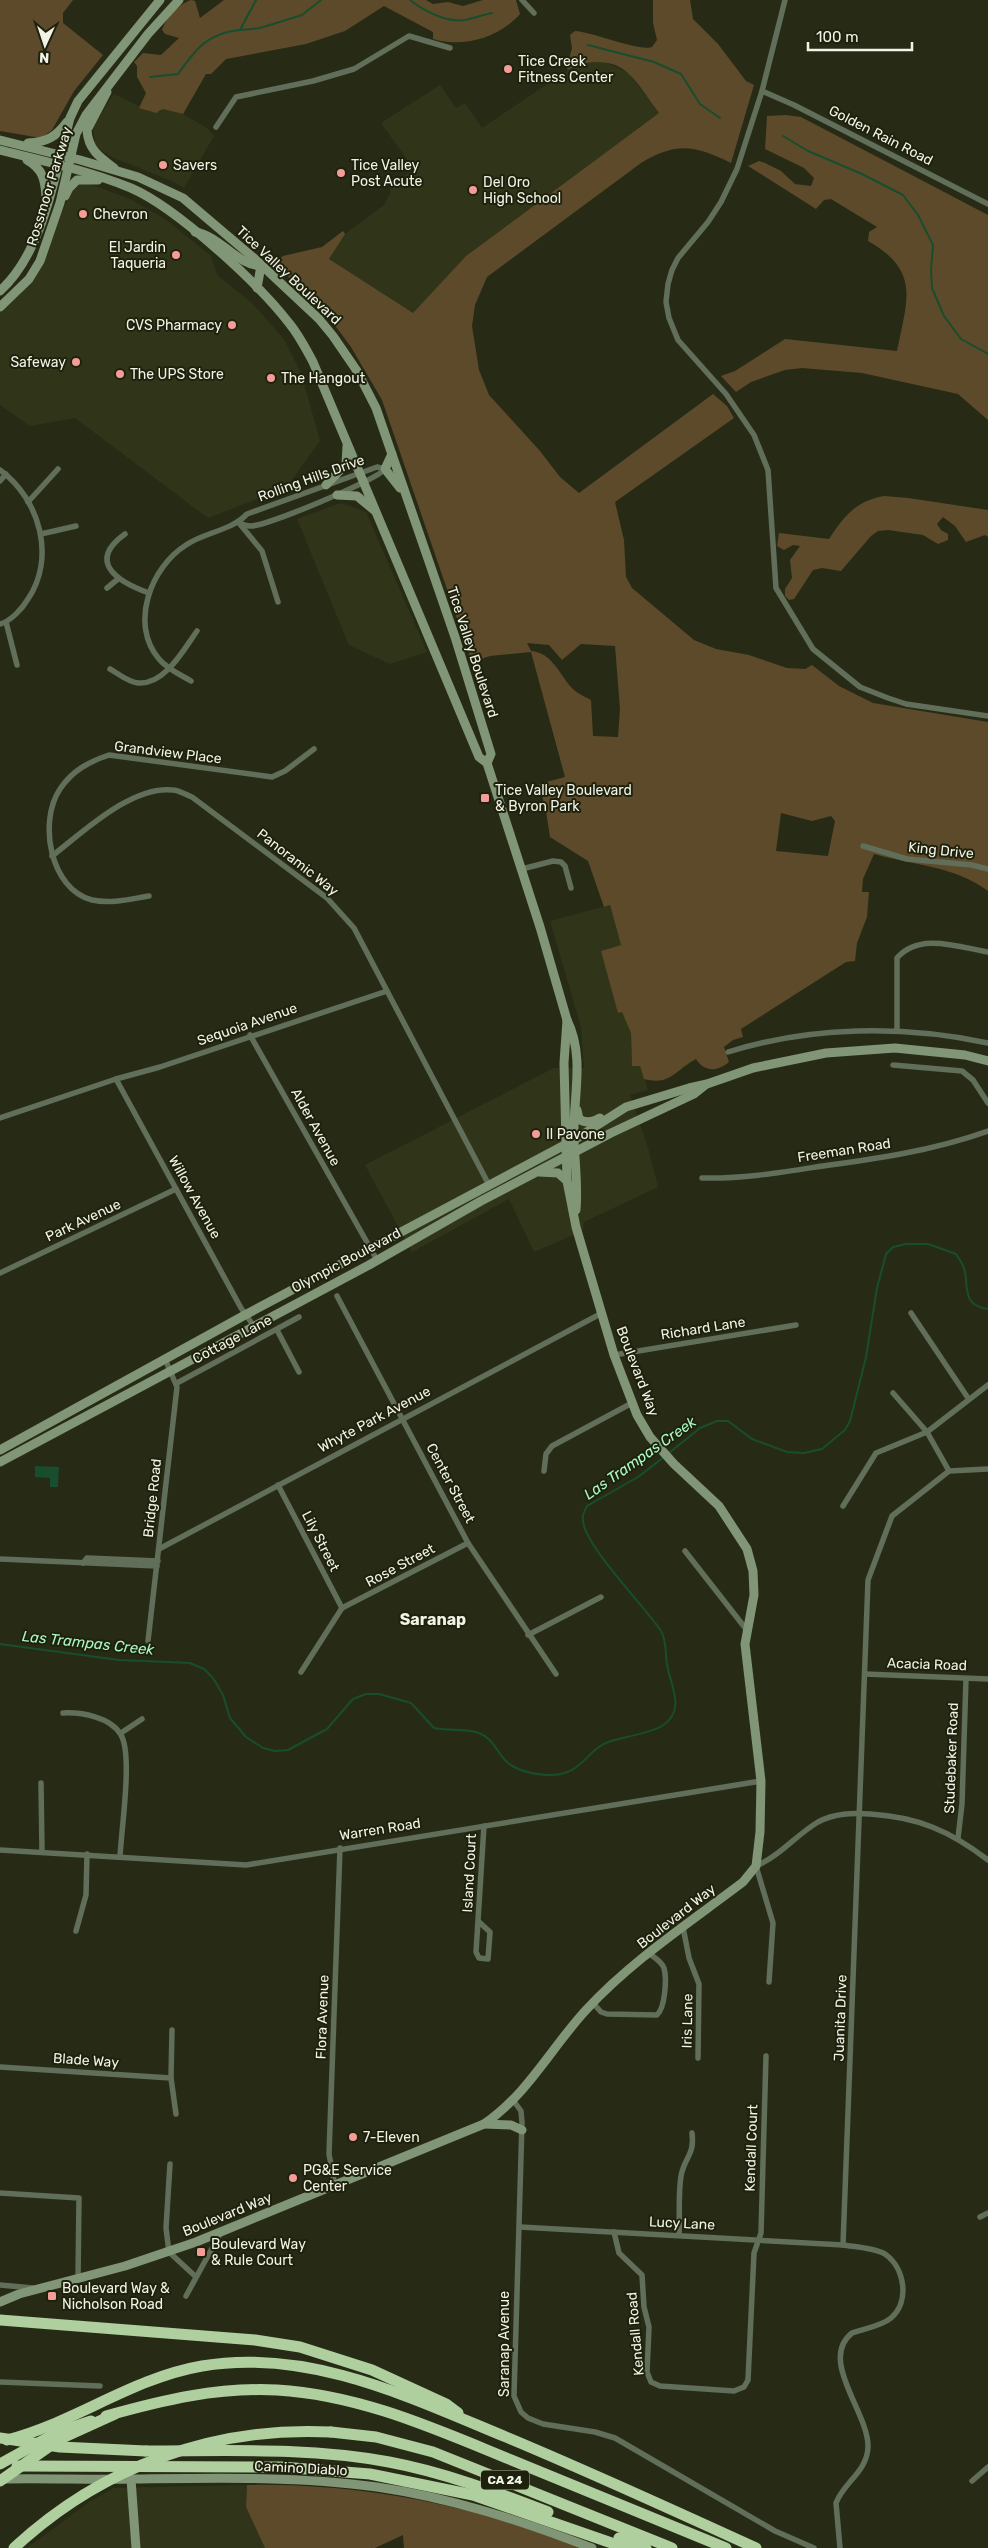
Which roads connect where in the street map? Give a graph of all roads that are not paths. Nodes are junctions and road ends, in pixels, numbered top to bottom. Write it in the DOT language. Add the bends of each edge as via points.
graph roads {
  1 [pos="160,0"];
  2 [pos="179,0"];
  3 [pos="522,0"];
  4 [pos="785,0"];
  5 [pos="534,13"];
  6 [pos="450,48"];
  7 [pos="121,68"];
  8 [pos="762,91"];
  9 [pos="70,118"];
  10 [pos="216,128"];
  11 [pos="0,140"];
  12 [pos="17,144"];
  13 [pos="0,150"];
  14 [pos="13,154"];
  15 [pos="60,155"];
  16 [pos="70,157"];
  17 [pos="57,165"];
  18 [pos="67,167"];
  19 [pos="118,171"];
  20 [pos="113,182"];
  21 [pos="47,203"];
  22 [pos="60,203"];
  23 [pos="988,204"];
  24 [pos="195,232"];
  25 [pos="261,266"];
  26 [pos="257,288"];
  27 [pos="0,291"];
  28 [pos="0,308"];
  29 [pos="347,441"];
  30 [pos="392,454"];
  31 [pos="58,469"];
  32 [pos="385,469"];
  33 [pos="0,470"];
  34 [pos="6,474"];
  35 [pos="362,477"];
  36 [pos="0,481"];
  37 [pos="326,485"];
  38 [pos="405,491"];
  39 [pos="337,495"];
  40 [pos="28,502"];
  41 [pos="376,512"];
  42 [pos="238,523"];
  43 [pos="76,526"];
  44 [pos="41,534"];
  45 [pos="125,534"];
  46 [pos="118,579"];
  47 [pos="107,588"];
  48 [pos="149,592"];
  49 [pos="278,602"];
  50 [pos="3,623"];
  51 [pos="197,631"];
  52 [pos="17,665"];
  53 [pos="170,668"];
  54 [pos="110,670"];
  55 [pos="191,681"];
  56 [pos="988,716"];
  57 [pos="314,749"];
  58 [pos="487,763"];
  59 [pos="863,846"];
  60 [pos="52,856"];
  61 [pos="522,869"];
  62 [pos="988,869"];
  63 [pos="571,888"];
  64 [pos="149,896"];
  65 [pos="988,952"];
  66 [pos="386,991"];
  67 [pos="567,1020"];
  68 [pos="896,1032"];
  69 [pos="250,1036"];
  70 [pos="566,1039"];
  71 [pos="988,1043"];
  72 [pos="728,1052"];
  73 [pos="988,1061"];
  74 [pos="893,1065"];
  75 [pos="577,1074"];
  76 [pos="116,1079"];
  77 [pos="707,1084"];
  78 [pos="988,1103"];
  79 [pos="576,1106"];
  80 [pos="616,1113"];
  81 [pos="0,1118"];
  82 [pos="988,1131"];
  83 [pos="569,1142"];
  84 [pos="575,1153"];
  85 [pos="566,1157"];
  86 [pos="536,1172"];
  87 [pos="702,1178"];
  88 [pos="567,1181"];
  89 [pos="489,1185"];
  90 [pos="176,1189"];
  91 [pos="575,1215"];
  92 [pos="368,1249"];
  93 [pos="377,1260"];
  94 [pos="0,1273"];
  95 [pos="337,1296"];
  96 [pos="911,1313"];
  97 [pos="602,1314"];
  98 [pos="245,1315"];
  99 [pos="299,1318"];
  100 [pos="796,1325"];
  101 [pos="253,1326"];
  102 [pos="277,1330"];
  103 [pos="614,1355"];
  104 [pos="165,1359"];
  105 [pos="171,1370"];
  106 [pos="299,1372"];
  107 [pos="177,1383"];
  108 [pos="988,1385"];
  109 [pos="893,1393"];
  110 [pos="968,1398"];
  111 [pos="632,1404"];
  112 [pos="402,1418"];
  113 [pos="927,1432"];
  114 [pos="0,1450"];
  115 [pos="0,1462"];
  116 [pos="988,1469"];
  117 [pos="544,1471"];
  118 [pos="949,1471"];
  119 [pos="278,1485"];
  120 [pos="843,1506"];
  121 [pos="468,1543"];
  122 [pos="159,1549"];
  123 [pos="685,1551"];
  124 [pos="0,1559"];
  125 [pos="158,1564"];
  126 [pos="601,1597"];
  127 [pos="342,1608"];
  128 [pos="746,1629"];
  129 [pos="528,1635"];
  130 [pos="148,1641"];
  131 [pos="301,1672"];
  132 [pos="556,1674"];
  133 [pos="865,1674"];
  134 [pos="966,1679"];
  135 [pos="988,1680"];
  136 [pos="63,1713"];
  137 [pos="142,1719"];
  138 [pos="121,1733"];
  139 [pos="761,1781"];
  140 [pos="41,1784"];
  141 [pos="860,1814"];
  142 [pos="484,1826"];
  143 [pos="958,1838"];
  144 [pos="340,1848"];
  145 [pos="0,1850"];
  146 [pos="42,1852"];
  147 [pos="87,1854"];
  148 [pos="120,1857"];
  149 [pos="988,1860"];
  150 [pos="756,1866"];
  151 [pos="478,1920"];
  152 [pos="684,1927"];
  153 [pos="76,1931"];
  154 [pos="650,1954"];
  155 [pos="769,1982"];
  156 [pos="593,2003"];
  157 [pos="172,2030"];
  158 [pos="766,2056"];
  159 [pos="698,2058"];
  160 [pos="0,2067"];
  161 [pos="171,2078"];
  162 [pos="513,2100"];
  163 [pos="176,2114"];
  164 [pos="484,2124"];
  165 [pos="522,2130"];
  166 [pos="692,2132"];
  167 [pos="170,2164"];
  168 [pos="335,2186"];
  169 [pos="0,2193"];
  170 [pos="988,2213"];
  171 [pos="980,2217"];
  172 [pos="520,2227"];
  173 [pos="221,2232"];
  174 [pos="614,2232"];
  175 [pos="679,2235"];
  176 [pos="758,2240"];
  177 [pos="843,2245"];
  178 [pos="169,2252"];
  179 [pos="195,2276"];
  180 [pos="78,2279"];
  181 [pos="0,2286"];
  182 [pos="40,2288"];
  183 [pos="186,2296"];
  184 [pos="0,2302"];
  185 [pos="0,2320"];
  186 [pos="0,2382"];
  187 [pos="100,2386"];
  188 [pos="115,2414"];
  189 [pos="474,2424"];
  190 [pos="0,2439"];
  191 [pos="0,2465"];
  192 [pos="988,2467"];
  193 [pos="131,2479"];
  194 [pos="0,2480"];
  195 [pos="972,2481"];
  196 [pos="14,2548"];
  197 [pos="136,2548"];
  198 [pos="592,2548"];
  199 [pos="626,2548"];
  200 [pos="646,2548"];
  201 [pos="672,2548"];
  202 [pos="726,2548"];
  203 [pos="756,2548"];
  204 [pos="814,2548"];
  205 [pos="840,2548"];
  1 -- 9 [label="street, Rossmoor Parkway" via="78,101"];
  2 -- 7 [label="street, Rossmoor Parkway"];
  3 -- 5 [label="street"];
  4 -- 8 [label="street"];
  6 -- 10 [label="street" via="409,36 354,70 236,97"];
  7 -- 16 [label="street, Rossmoor Parkway" via="86,115 76,134"];
  7 -- 19 [label="street" via="87,130 93,151"];
  8 -- 23 [label="street, Golden Rain Road"];
  8 -- 56 [label="street" via="737,169 721,202 672,270 666,302 669,318 678,340 726,394 754,435 768,470 776,588 813,650 860,687 888,698 906,704"];
  9 -- 12 [label="street" via="48,141"];
  9 -- 15 [label="street, Rossmoor Parkway"];
  11 -- 12 [label="street, Tice Valley Boulevard"];
  12 -- 15 [label="street, Tice Valley Boulevard"];
  13 -- 14 [label="street, Tice Valley Boulevard"];
  14 -- 17 [label="street, Tice Valley Boulevard"];
  14 -- 21 [label="street" via="31,162 42,173"];
  15 -- 16 [label="street, Tice Valley Boulevard"];
  15 -- 17 [label="street, Rossmoor Parkway"];
  16 -- 18 [label="street, Rossmoor Parkway"];
  16 -- 19 [label="street, Tice Valley Boulevard"];
  17 -- 18 [label="street, Tice Valley Boulevard"];
  17 -- 21 [label="street, Rossmoor Parkway"];
  18 -- 20 [label="street, Tice Valley Boulevard"];
  18 -- 22 [label="street, Rossmoor Parkway"];
  19 -- 25 [label="street, Tice Valley Boulevard" via="144,179 183,198"];
  20 -- 22 [label="street" via="77,180"];
  20 -- 24 [label="street, Tice Valley Boulevard" via="167,209"];
  21 -- 27 [label="street, Rossmoor Parkway" via="36,238 19,271"];
  22 -- 28 [label="street, Rossmoor Parkway" via="48,242 30,279"];
  24 -- 25 [label="street" via="216,239 245,263"];
  24 -- 26 [label="street, Tice Valley Boulevard"];
  25 -- 26 [label="street"];
  25 -- 30 [label="street, Tice Valley Boulevard" via="319,319 351,360 373,401"];
  26 -- 29 [label="street, Tice Valley Boulevard" via="291,325 313,362"];
  29 -- 35 [label="street, Tice Valley Boulevard"];
  29 -- 37 [label="street" via="346,464"];
  30 -- 32 [label="street"];
  30 -- 38 [label="street, Tice Valley Boulevard"];
  31 -- 40 [label="street"];
  32 -- 35 [label="street, Rolling Hills Drive" via="377,467"];
  32 -- 38 [label="street"];
  33 -- 34 [label="street"];
  34 -- 36 [label="street"];
  34 -- 40 [label="street"];
  35 -- 37 [label="street, Rolling Hills Drive"];
  35 -- 39 [label="street, Rolling Hills Drive"];
  35 -- 41 [label="street, Tice Valley Boulevard"];
  37 -- 42 [label="street, Rolling Hills Drive" via="247,514"];
  38 -- 58 [label="street, Tice Valley Boulevard" via="491,754"];
  39 -- 41 [label="street" via="357,496"];
  39 -- 42 [label="street, Rolling Hills Drive" via="261,524"];
  40 -- 44 [label="street"];
  41 -- 58 [label="street, Tice Valley Boulevard" via="479,757"];
  42 -- 48 [label="street, Rolling Hills Drive" via="184,546 157,574"];
  42 -- 49 [label="street" via="262,551"];
  43 -- 44 [label="street"];
  44 -- 50 [label="street" via="42,556 36,588 24,606"];
  45 -- 46 [label="street" via="113,543 107,556 108,567"];
  46 -- 47 [label="street"];
  46 -- 48 [label="street"];
  48 -- 53 [label="street, Rolling Hills Drive" via="147,631 159,659"];
  50 -- 52 [label="street"];
  51 -- 53 [label="street"];
  53 -- 54 [label="street" via="150,681 139,683"];
  53 -- 55 [label="street, Rolling Hills Drive"];
  57 -- 60 [label="street, Grandview Place" via="272,777 109,755 90,761 59,790 50,811"];
  58 -- 61 [label="street, Tice Valley Boulevard"];
  59 -- 62 [label="street, King Drive" via="907,859"];
  60 -- 64 [label="street, Grandview Place" via="62,876 90,899 112,902"];
  60 -- 66 [label="street, Panoramic Way" via="122,802 147,793 174,790 192,797 327,898 354,928"];
  61 -- 63 [label="street" via="561,862"];
  61 -- 67 [label="street, Tice Valley Boulevard"];
  65 -- 68 [label="street" via="932,943 913,945 903,952 897,958"];
  66 -- 69 [label="street, Sequoia Avenue"];
  66 -- 89 [label="street, Panoramic Way"];
  67 -- 70 [label="street, Tice Valley Boulevard"];
  67 -- 75 [label="street, Tice Valley Boulevard" via="574,1034"];
  68 -- 71 [label="street"];
  68 -- 72 [label="street" via="862,1030 816,1035"];
  69 -- 76 [label="street, Sequoia Avenue"];
  69 -- 92 [label="street, Alder Avenue"];
  70 -- 75 [label="street" via="570,1049 570,1067"];
  70 -- 83 [label="street, Tice Valley Boulevard"];
  73 -- 77 [label="street, Olympic Boulevard" via="965,1055 895,1048 857,1050 785,1060"];
  74 -- 78 [label="street" via="962,1071 973,1080"];
  75 -- 79 [label="street, Tice Valley Boulevard"];
  76 -- 81 [label="street, Sequoia Avenue"];
  76 -- 90 [label="street, Willow Avenue"];
  77 -- 80 [label="street, Olympic Boulevard" via="636,1104"];
  77 -- 84 [label="street, Olympic Boulevard" via="694,1094"];
  79 -- 80 [label="street" via="579,1118 584,1122"];
  79 -- 83 [label="street, Tice Valley Boulevard"];
  80 -- 83 [label="street, Olympic Boulevard"];
  82 -- 87 [label="street, Freeman Road" via="947,1145 862,1161 732,1179"];
  83 -- 84 [label="street, Tice Valley Boulevard"];
  83 -- 85 [label="street, Boulevard Way"];
  83 -- 89 [label="street, Olympic Boulevard"];
  84 -- 85 [label="street, Olympic Boulevard"];
  84 -- 91 [label="street, Boulevard Way"];
  85 -- 86 [label="street, Olympic Boulevard"];
  85 -- 88 [label="street, Boulevard Way"];
  86 -- 88 [label="street" via="554,1172"];
  86 -- 93 [label="street, Olympic Boulevard"];
  88 -- 91 [label="street, Boulevard Way"];
  89 -- 92 [label="street, Olympic Boulevard"];
  90 -- 94 [label="street, Park Avenue"];
  90 -- 98 [label="street, Willow Avenue"];
  91 -- 97 [label="street, Boulevard Way"];
  92 -- 93 [label="street, Alder Avenue"];
  92 -- 98 [label="street, Olympic Boulevard"];
  93 -- 101 [label="street, Olympic Boulevard"];
  95 -- 112 [label="street, Center Street"];
  96 -- 110 [label="street"];
  97 -- 103 [label="street, Boulevard Way"];
  97 -- 112 [label="street, Whyte Park Avenue"];
  98 -- 101 [label="street, Willow Avenue"];
  98 -- 104 [label="street, Olympic Boulevard"];
  99 -- 102 [label="street, Cottage Lane"];
  100 -- 103 [label="street, Richard Lane"];
  101 -- 105 [label="street, Olympic Boulevard"];
  102 -- 106 [label="street"];
  102 -- 107 [label="street, Cottage Lane"];
  103 -- 111 [label="street, Boulevard Way"];
  104 -- 105 [label="street"];
  104 -- 114 [label="street, Olympic Boulevard"];
  105 -- 107 [label="street"];
  105 -- 115 [label="street, Olympic Boulevard"];
  107 -- 122 [label="street, Bridge Road"];
  108 -- 110 [label="street"];
  109 -- 113 [label="street"];
  110 -- 113 [label="street"];
  111 -- 117 [label="street" via="552,1446 546,1454"];
  111 -- 128 [label="street, Boulevard Way" via="655,1445 719,1506 747,1549 754,1585"];
  112 -- 119 [label="street, Whyte Park Avenue"];
  112 -- 121 [label="street, Center Street"];
  113 -- 118 [label="street"];
  113 -- 120 [label="street" via="876,1453"];
  116 -- 118 [label="street"];
  118 -- 133 [label="street, Juanita Drive" via="892,1516 868,1580"];
  119 -- 122 [label="street, Whyte Park Avenue"];
  119 -- 127 [label="street, Lily Street"];
  121 -- 127 [label="street, Rose Street"];
  121 -- 129 [label="street, Center Street"];
  122 -- 125 [label="street, Bridge Road"];
  123 -- 128 [label="street"];
  124 -- 125 [label="street" via="83,1563 87,1558"];
  125 -- 130 [label="street, Bridge Road"];
  126 -- 129 [label="street"];
  127 -- 131 [label="street"];
  128 -- 139 [label="street, Boulevard Way" via="746,1659"];
  129 -- 132 [label="street, Center Street"];
  133 -- 134 [label="street, Acacia Road"];
  133 -- 141 [label="street, Juanita Drive"];
  134 -- 135 [label="street, Acacia Road"];
  134 -- 143 [label="street, Studebaker Road"];
  136 -- 138 [label="street" via="75,1712 96,1718"];
  137 -- 138 [label="street"];
  138 -- 148 [label="street" via="126,1758"];
  139 -- 142 [label="street, Warren Road"];
  139 -- 150 [label="street, Boulevard Way"];
  140 -- 146 [label="street"];
  141 -- 143 [label="street" via="915,1820"];
  141 -- 150 [label="street" via="827,1818 768,1861"];
  141 -- 177 [label="street, Juanita Drive"];
  142 -- 144 [label="street, Warren Road"];
  142 -- 151 [label="street, Island Court"];
  143 -- 149 [label="street"];
  144 -- 148 [label="street, Warren Road" via="246,1865"];
  144 -- 168 [label="street, Flora Avenue" via="329,2154"];
  145 -- 146 [label="street, Warren Road"];
  146 -- 147 [label="street, Warren Road"];
  147 -- 148 [label="street, Warren Road"];
  147 -- 153 [label="street" via="86,1895"];
  150 -- 152 [label="street, Boulevard Way" via="743,1882"];
  150 -- 155 [label="street" via="773,1923"];
  151 -- 151 [label="street, Island Court" via="476,1952 479,1958 488,1958 490,1932"];
  152 -- 154 [label="street, Boulevard Way"];
  152 -- 159 [label="street, Iris Lane" via="689,1958 700,1984"];
  154 -- 156 [label="street, Boulevard Way"];
  154 -- 156 [label="street" via="664,1970 663,2006 656,2015 607,2014"];
  156 -- 162 [label="street, Boulevard Way"];
  157 -- 161 [label="street"];
  158 -- 176 [label="street, Kendall Court" via="761,2233"];
  160 -- 161 [label="street, Blade Way"];
  161 -- 163 [label="street"];
  162 -- 164 [label="street, Boulevard Way"];
  162 -- 165 [label="street, Saranap Avenue" via="521,2112"];
  164 -- 165 [label="street" via="511,2125"];
  164 -- 168 [label="street, Boulevard Way"];
  165 -- 172 [label="street, Saranap Avenue"];
  166 -- 175 [label="street" via="694,2145 681,2178"];
  167 -- 178 [label="street" via="166,2228"];
  168 -- 173 [label="street, Boulevard Way"];
  169 -- 180 [label="street" via="79,2198"];
  170 -- 171 [label="street"];
  172 -- 174 [label="street, Lucy Lane"];
  172 -- 204 [label="street, Saranap Avenue" via="514,2396 521,2412 535,2422 595,2432 626,2444 775,2531"];
  173 -- 178 [label="street, Boulevard Way"];
  173 -- 179 [label="street"];
  174 -- 175 [label="street, Lucy Lane"];
  174 -- 176 [label="street, Kendall Road" via="619,2253 642,2275 649,2327 648,2378 660,2386 734,2391 744,2387 748,2380 754,2253"];
  175 -- 176 [label="street, Lucy Lane"];
  176 -- 177 [label="street, Lucy Lane"];
  177 -- 205 [label="street" via="884,2254 896,2267 904,2291 903,2301 890,2320 852,2333 841,2348 840,2367 860,2416 868,2448 859,2473 838,2496 836,2503"];
  178 -- 179 [label="street"];
  178 -- 180 [label="street, Boulevard Way"];
  179 -- 183 [label="street"];
  180 -- 182 [label="street, Boulevard Way"];
  181 -- 182 [label="street"];
  182 -- 184 [label="street, Boulevard Way"];
  185 -- 189 [label="highway" via="255,2340 300,2347 344,2359 386,2376 446,2404"];
  186 -- 187 [label="street"];
  188 -- 191 [label="highway, bridge" via="58,2432"];
  188 -- 194 [label="highway, bridge" via="60,2439"];
  188 -- 202 [label="highway" via="174,2397 231,2390 308,2393 382,2409"];
  189 -- 190 [label="highway" via="338,2374 293,2364 250,2361 196,2367 158,2377 32,2432"];
  189 -- 203 [label="highway" via="618,2484"];
  190 -- 200 [label="highway, bridge" via="68,2448 301,2453 389,2462 468,2483"];
  191 -- 199 [label="highway" via="281,2467 370,2474 480,2497"];
  192 -- 195 [label="street"];
  193 -- 194 [label="street, Camino Diablo"];
  193 -- 197 [label="street"];
  193 -- 198 [label="street, Camino Diablo" via="284,2479 378,2487 476,2508"];
  196 -- 201 [label="highway, CA 24, bridge" via="41,2524 110,2478 164,2455 205,2443 288,2431 331,2432 383,2439 440,2454"];
}
